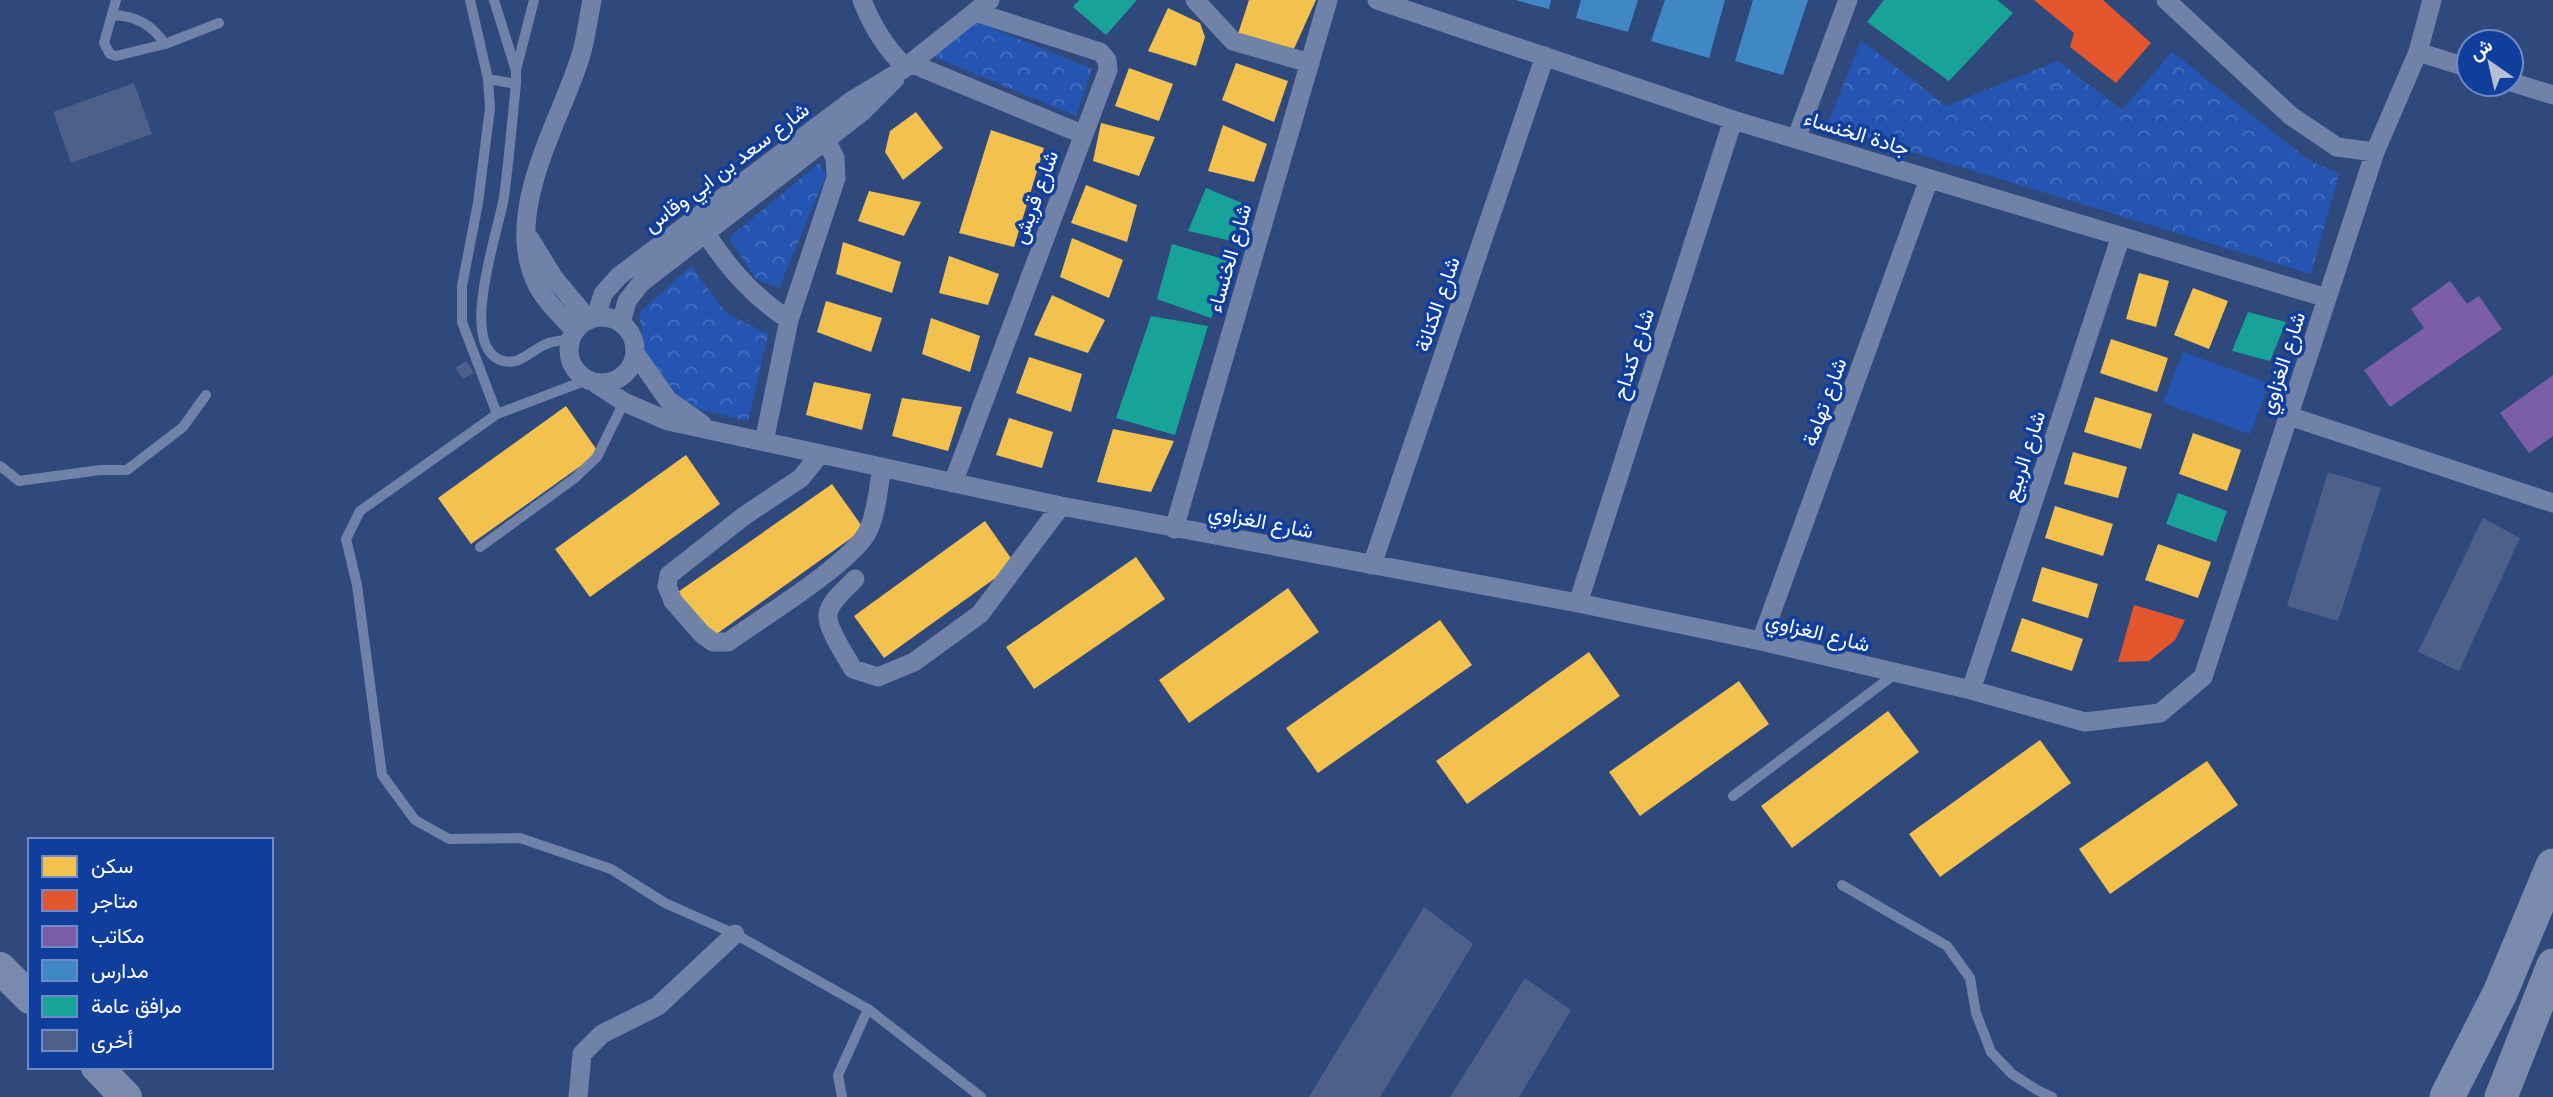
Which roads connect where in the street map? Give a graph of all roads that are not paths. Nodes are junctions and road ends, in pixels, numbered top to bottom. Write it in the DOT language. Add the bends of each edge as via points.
graph roads {
  1 [pos="116,0"];
  2 [pos="470,0"];
  3 [pos="494,0"];
  4 [pos="534,0"];
  5 [pos="592,0"];
  6 [pos="862,0"];
  7 [pos="1195,0"];
  8 [pos="1328,0"];
  9 [pos="1377,0"];
  10 [pos="1848,0"];
  11 [pos="2166,0"];
  12 [pos="2432,0"];
  13 [pos="982,6"];
  14 [pos="113,15"];
  15 [pos="219,23"];
  16 [pos="164,44"];
  17 [pos="2418,52"];
  18 [pos="1545,56"];
  19 [pos="1310,63"];
  20 [pos="2455,64"];
  21 [pos="906,67"];
  22 [pos="516,71"];
  23 [pos="488,79"];
  24 [pos="516,84"];
  25 [pos="2525,86"];
  26 [pos="2553,95"];
  27 [pos="1732,120"];
  28 [pos="1082,134"];
  29 [pos="1796,139"];
  30 [pos="826,140"];
  31 [pos="2375,152"];
  32 [pos="1929,179"];
  33 [pos="706,233"];
  34 [pos="2121,236"];
  35 [pos="2328,298"];
  36 [pos="789,320"];
  37 [pos="621,323"];
  38 [pos="582,327"];
  39 [pos="635,353"];
  40 [pos="591,381"];
  41 [pos="206,395"];
  42 [pos="624,402"];
  43 [pos="497,414"];
  44 [pos="2289,416"];
  45 [pos="708,429"];
  46 [pos="764,442"];
  47 [pos="820,454"];
  48 [pos="0,466"];
  49 [pos="882,468"];
  50 [pos="953,483"];
  51 [pos="2553,503"];
  52 [pos="1060,506"];
  53 [pos="1174,528"];
  54 [pos="480,547"];
  55 [pos="1372,565"];
  56 [pos="855,579"];
  57 [pos="1578,603"];
  58 [pos="1761,641"];
  59 [pos="1895,674"];
  60 [pos="1971,690"];
  61 [pos="1733,796"];
  62 [pos="2553,866"];
  63 [pos="1842,885"];
  64 [pos="736,934"];
  65 [pos="2553,965"];
  66 [pos="0,968"];
  67 [pos="28,996"];
  68 [pos="868,1009"];
  69 [pos="99,1069"];
  70 [pos="126,1097"];
  71 [pos="578,1097"];
  72 [pos="842,1097"];
  73 [pos="981,1097"];
  74 [pos="2052,1097"];
  75 [pos="2446,1097"];
  76 [pos="2501,1097"];
  1 -- 14 [label="lane"];
  2 -- 23 [label="lane"];
  3 -- 22 [label="lane"];
  4 -- 22 [label="lane"];
  5 -- 38 [label="street" via="581,57 535,179 526,232 527,253 541,293"];
  6 -- 21 [label="street" via="879,36"];
  7 -- 19 [label="street" via="1233,41"];
  8 -- 19 [label="street, شارع الخنساء"];
  9 -- 18 [label="street, جادة الخنساء"];
  10 -- 29 [label="street"];
  11 -- 31 [label="street" via="2291,116 2337,147"];
  12 -- 17 [label="street, شارع الغزاوي"];
  13 -- 21 [label="street, شارع سعد بن ابي وقاس"];
  13 -- 28 [label="street, شارع قريش" via="1100,52 1107,60 1108,70"];
  14 -- 16 [label="lane" via="149,25"];
  14 -- 16 [label="lane" via="104,43 110,54 122,56"];
  15 -- 16 [label="lane"];
  17 -- 20 [label="street"];
  17 -- 31 [label="street, شارع الغزاوي"];
  18 -- 27 [label="street, جادة الخنساء"];
  18 -- 55 [label="street, شارع الكنانة"];
  19 -- 53 [label="street, شارع الخنساء"];
  21 -- 28 [label="street"];
  21 -- 30 [label="street, شارع سعد بن ابي وقاس" via="873,103"];
  21 -- 38 [label="street, شارع سعد بن ابي وقاس" via="859,95 619,276"];
  22 -- 24 [label="lane"];
  23 -- 24 [label="lane"];
  23 -- 43 [label="lane" via="490,108 462,286 462,322"];
  24 -- 38 [label="lane" via="503,198 482,288 484,335 489,351 511,362"];
  25 -- 26 [label="street"];
  27 -- 29 [label="street, جادة الخنساء"];
  27 -- 57 [label="street, شارع كنداح"];
  28 -- 50 [label="street, شارع قريش"];
  29 -- 32 [label="street, جادة الخنساء"];
  30 -- 33 [label="street, شارع سعد بن ابي وقاس"];
  30 -- 36 [label="street" via="835,158 836,178"];
  31 -- 35 [label="street, شارع الغزاوي"];
  32 -- 34 [label="street, جادة الخنساء"];
  32 -- 58 [label="street, شارع تهامة"];
  33 -- 36 [label="street" via="750,291"];
  33 -- 37 [label="street, شارع سعد بن ابي وقاس" via="641,282 627,301"];
  34 -- 35 [label="street, جادة الخنساء"];
  34 -- 60 [label="street, شارع الربيع"];
  35 -- 44 [label="street, شارع الغزاوي"];
  36 -- 46 [label="street"];
  37 -- 38 [label="street" via="613,319"];
  37 -- 39 [label="street" via="632,336"];
  38 -- 40 [label="street" via="569,358 579,374"];
  39 -- 40 [label="street" via="621,376 604,383"];
  39 -- 45 [label="street, شارع الغزاوي" via="668,400"];
  40 -- 42 [label="street, شارع الغزاوي"];
  40 -- 43 [label="lane"];
  41 -- 48 [label="lane" via="183,427 127,470 19,481"];
  42 -- 45 [label="street, شارع الغزاوي" via="668,421"];
  42 -- 54 [label="lane" via="597,457"];
  43 -- 64 [label="lane" via="360,511 346,539 357,585 382,775 415,820 449,839 520,838 611,869 665,903"];
  44 -- 51 [label="street"];
  44 -- 60 [label="street, شارع الغزاوي" via="2203,677 2160,713 2085,722"];
  45 -- 46 [label="street, شارع الغزاوي"];
  46 -- 47 [label="street, شارع الغزاوي"];
  47 -- 49 [label="street, شارع الغزاوي"];
  47 -- 49 [label="street" via="801,478 669,575 667,586 673,601 713,642 728,642 842,561 867,534"];
  49 -- 50 [label="street, شارع الغزاوي"];
  50 -- 52 [label="street, شارع الغزاوي"];
  52 -- 53 [label="street, شارع الغزاوي"];
  52 -- 56 [label="street" via="980,614 914,662 878,677 853,669 831,628 828,614 832,604"];
  53 -- 55 [label="street, شارع الغزاوي"];
  55 -- 57 [label="street, شارع الغزاوي"];
  57 -- 58 [label="street, شارع الغزاوي"];
  58 -- 59 [label="street, شارع الغزاوي"];
  59 -- 60 [label="street, شارع الغزاوي"];
  59 -- 61 [label="lane"];
  62 -- 75 [label="highway" via="2500,993"];
  63 -- 74 [label="lane" via="1947,946 1970,978 1976,1013 1991,1052 2012,1074"];
  64 -- 68 [label="lane"];
  64 -- 71 [label="street" via="659,1006 601,1034 582,1054"];
  65 -- 76 [label="highway"];
  66 -- 67 [label="main road"];
  68 -- 72 [label="lane" via="838,1075"];
  68 -- 73 [label="lane"];
  69 -- 70 [label="main road"];
}
